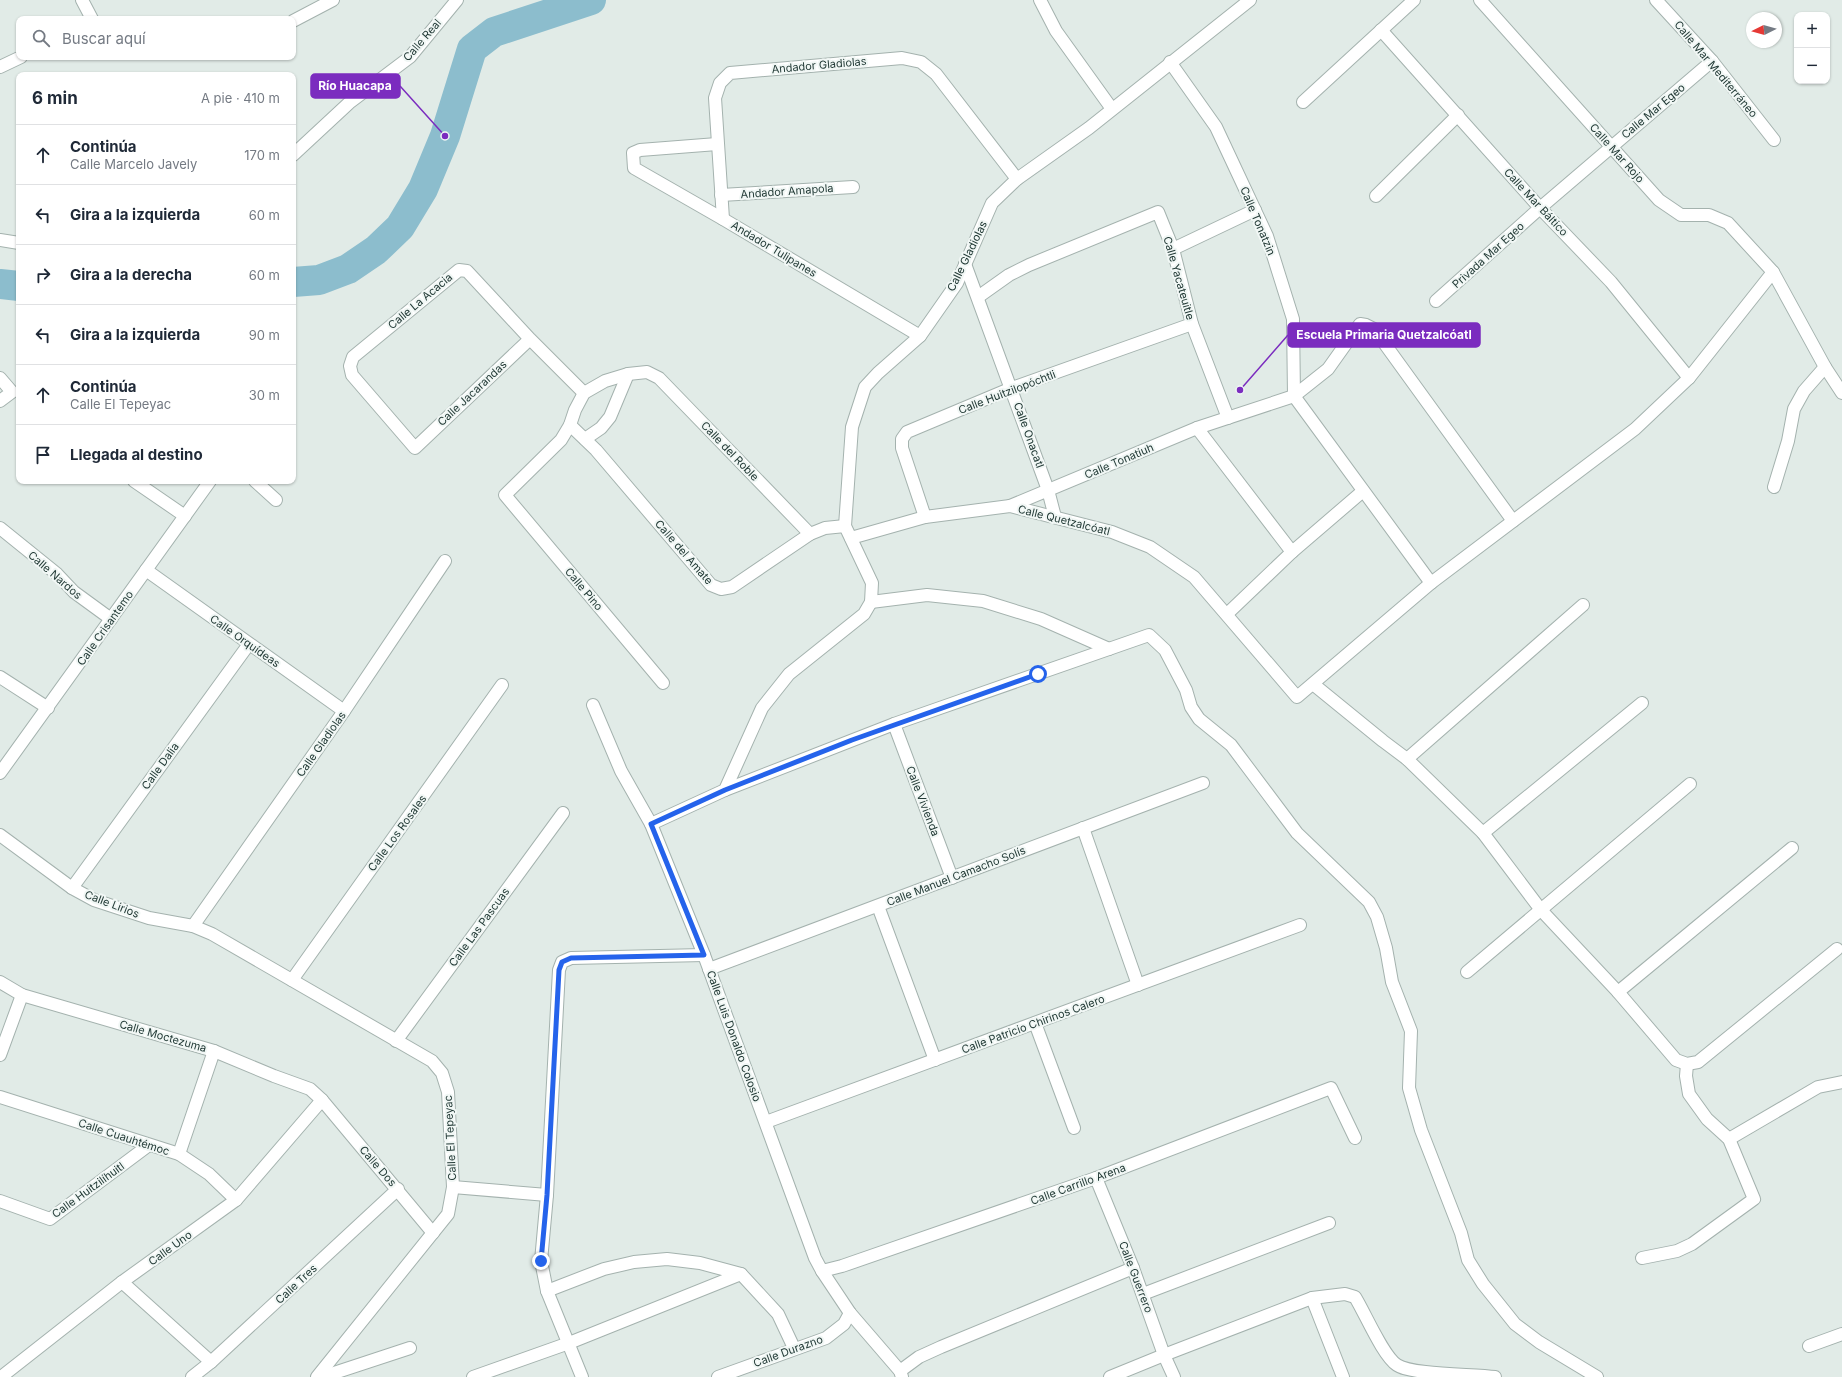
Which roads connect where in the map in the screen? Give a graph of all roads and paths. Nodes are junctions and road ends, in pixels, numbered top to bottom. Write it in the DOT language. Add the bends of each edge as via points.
graph roads {
  1 [pos="82,0"];
  2 [pos="333,0"];
  3 [pos="457,0"];
  4 [pos="1040,0"];
  5 [pos="1250,0"];
  6 [pos="1414,0"];
  7 [pos="1480,0"];
  8 [pos="1656,0"];
  9 [pos="90,16"];
  10 [pos="296,19"];
  11 [pos="1381,30"];
  12 [pos="16,59"];
  13 [pos="1712,61"];
  14 [pos="1170,62"];
  15 [pos="0,67"];
  16 [pos="1303,102"];
  17 [pos="1112,109"];
  18 [pos="1458,115"];
  19 [pos="1774,140"];
  20 [pos="717,144"];
  21 [pos="1611,147"];
  22 [pos="296,152"];
  23 [pos="1017,179"];
  24 [pos="853,187"];
  25 [pos="721,195"];
  26 [pos="1376,196"];
  27 [pos="1540,208"];
  28 [pos="1255,210"];
  29 [pos="723,219"];
  30 [pos="0,240"];
  31 [pos="16,243"];
  32 [pos="1173,249"];
  33 [pos="965,264"];
  34 [pos="1773,272"];
  35 [pos="978,297"];
  36 [pos="1436,301"];
  37 [pos="1192,324"];
  38 [pos="920,336"];
  39 [pos="530,339"];
  40 [pos="1825,367"];
  41 [pos="628,374"];
  42 [pos="0,378"];
  43 [pos="1688,378"];
  44 [pos="1012,388"];
  45 [pos="584,393"];
  46 [pos="1842,393"];
  47 [pos="15,395"];
  48 [pos="1294,396"];
  49 [pos="0,401"];
  50 [pos="1228,418"];
  51 [pos="570,425"];
  52 [pos="1197,428"];
  53 [pos="585,439"];
  54 [pos="415,448"];
  55 [pos="138,484"];
  56 [pos="208,484"];
  57 [pos="258,484"];
  58 [pos="1774,487"];
  59 [pos="1048,490"];
  60 [pos="1363,491"];
  61 [pos="276,500"];
  62 [pos="1010,506"];
  63 [pos="184,516"];
  64 [pos="924,517"];
  65 [pos="1055,517"];
  66 [pos="1513,521"];
  67 [pos="845,526"];
  68 [pos="0,528"];
  69 [pos="810,534"];
  70 [pos="851,538"];
  71 [pos="1292,552"];
  72 [pos="445,561"];
  73 [pos="146,570"];
  74 [pos="1431,583"];
  75 [pos="871,602"];
  76 [pos="1583,605"];
  77 [pos="1227,614"];
  78 [pos="111,619"];
  79 [pos="249,644"];
  80 [pos="1109,649"];
  81 [pos="0,677"];
  82 [pos="662,683"];
  83 [pos="1313,684"];
  84 [pos="502,685"];
  85 [pos="1642,703"];
  86 [pos="593,705"];
  87 [pos="48,708"];
  88 [pos="344,711"];
  89 [pos="894,724"];
  90 [pos="1408,759"];
  91 [pos="0,773"];
  92 [pos="1203,783"];
  93 [pos="1690,784"];
  94 [pos="725,790"];
  95 [pos="562,813"];
  96 [pos="651,824"];
  97 [pos="1083,828"];
  98 [pos="1483,833"];
  99 [pos="0,835"];
  100 [pos="1792,848"];
  101 [pos="952,878"];
  102 [pos="72,888"];
  103 [pos="878,906"];
  104 [pos="1542,910"];
  105 [pos="1300,925"];
  106 [pos="193,926"];
  107 [pos="1837,950"];
  108 [pos="704,955"];
  109 [pos="709,969"];
  110 [pos="1467,972"];
  111 [pos="292,980"];
  112 [pos="0,982"];
  113 [pos="1138,985"];
  114 [pos="1618,992"];
  115 [pos="22,995"];
  116 [pos="1035,1022"];
  117 [pos="396,1040"];
  118 [pos="214,1051"];
  119 [pos="0,1055"];
  120 [pos="935,1060"];
  121 [pos="1687,1064"];
  122 [pos="1842,1082"];
  123 [pos="0,1097"];
  124 [pos="322,1100"];
  125 [pos="766,1122"];
  126 [pos="1074,1128"];
  127 [pos="1355,1138"];
  128 [pos="1729,1139"];
  129 [pos="149,1145"];
  130 [pos="179,1154"];
  131 [pos="1096,1178"];
  132 [pos="453,1187"];
  133 [pos="398,1189"];
  134 [pos="547,1195"];
  135 [pos="0,1200"];
  136 [pos="236,1200"];
  137 [pos="1329,1223"];
  138 [pos="433,1233"];
  139 [pos="1642,1258"];
  140 [pos="1133,1268"];
  141 [pos="822,1271"];
  142 [pos="741,1274"];
  143 [pos="122,1282"];
  144 [pos="547,1291"];
  145 [pos="1143,1294"];
  146 [pos="1312,1298"];
  147 [pos="850,1313"];
  148 [pos="1842,1334"];
  149 [pos="569,1343"];
  150 [pos="1810,1346"];
  151 [pos="410,1348"];
  152 [pos="794,1348"];
  153 [pos="1164,1355"];
  154 [pos="211,1362"];
  155 [pos="901,1374"];
  156 [pos="1589,1375"];
  157 [pos="1,1377"];
  158 [pos="192,1377"];
  159 [pos="317,1377"];
  160 [pos="322,1377"];
  161 [pos="472,1377"];
  162 [pos="582,1377"];
  163 [pos="718,1377"];
  164 [pos="1110,1377"];
  165 [pos="1174,1377"];
  166 [pos="1344,1377"];
  167 [pos="1495,1377"];
  1 -- 9 [label="street"];
  2 -- 10 [label="street"];
  3 -- 22 [label="street, Calle Real" via="410,57 349,103"];
  4 -- 17 [label="street" via="1056,31"];
  5 -- 14 [label="street, Calle Gladiolas"];
  6 -- 11 [label="street"];
  7 -- 21 [label="street, Calle Mar Rojo"];
  8 -- 13 [label="street, Calle Mar Mediterráneo"];
  11 -- 16 [label="street"];
  11 -- 18 [label="street, Calle Mar Báltico"];
  12 -- 15 [label="street"];
  13 -- 19 [label="street, Calle Mar Mediterráneo"];
  13 -- 21 [label="street, Calle Mar Egeo"];
  14 -- 17 [label="street, Calle Gladiolas"];
  14 -- 28 [label="street, Calle Tonatzin" via="1216,127"];
  17 -- 23 [label="street, Calle Gladiolas"];
  18 -- 26 [label="street"];
  18 -- 27 [label="street, Calle Mar Báltico"];
  20 -- 23 [label="street, Andador Gladiolas" via="715,98 720,83 730,73 902,58 922,62 936,74"];
  20 -- 25 [label="street"];
  20 -- 29 [label="street, Andador Tulipanes" via="640,150 633,153 632,160 634,168"];
  21 -- 27 [label="street, Calle Mar Egeo"];
  21 -- 34 [label="street, Calle Mar Rojo" via="1659,200 1681,215 1709,215 1728,223"];
  23 -- 33 [label="street, Calle Gladiolas" via="992,203"];
  24 -- 25 [label="street, Andador Amapola"];
  25 -- 29 [label="street"];
  27 -- 36 [label="street, Privada Mar Egeo"];
  27 -- 43 [label="street, Calle Mar Báltico" via="1611,282"];
  28 -- 32 [label="street"];
  28 -- 48 [label="street, Calle Tonatzin" via="1267,236 1293,319"];
  29 -- 38 [label="street, Andador Tulipanes"];
  30 -- 31 [label="street"];
  32 -- 35 [label="street, Calle Yacateuitle" via="1158,212 1029,265 1009,275"];
  32 -- 37 [label="street, Calle Yacateuitle"];
  33 -- 35 [label="street, Calle Onacatl"];
  33 -- 38 [label="street, Calle Gladiolas" via="957,283"];
  34 -- 40 [label="street, Calle Mar Rojo"];
  34 -- 43 [label="street"];
  35 -- 44 [label="street, Calle Onacatl"];
  37 -- 44 [label="street, Calle Huitzilopóchtli"];
  37 -- 50 [label="street, Calle Yacateuitle"];
  38 -- 67 [label="street, Calle Gladiolas" via="865,387 852,427"];
  39 -- 45 [label="street, Calle La Acacia"];
  39 -- 54 [label="street, Calle Jacarandas"];
  39 -- 54 [label="street, Calle La Acacia" via="467,271 459,270 353,357 350,366 352,375"];
  40 -- 46 [label="street, Calle Mar Rojo"];
  40 -- 58 [label="street" via="1804,391 1794,409 1788,441"];
  41 -- 45 [label="street" via="604,381"];
  41 -- 53 [label="street" via="610,417 601,428"];
  41 -- 69 [label="street, Calle del Roble" via="647,372 659,378"];
  42 -- 47 [label="street"];
  43 -- 66 [label="street" via="1635,429"];
  44 -- 59 [label="street, Calle Onacatl"];
  44 -- 64 [label="street, Calle Huitzilopóchtli" via="907,432 902,439 902,448"];
  45 -- 51 [label="street"];
  47 -- 49 [label="street"];
  48 -- 50 [label="street, Calle Tonatiuh"];
  48 -- 60 [label="street"];
  48 -- 66 [label="street" via="1328,369 1360,324 1366,325 1374,330"];
  50 -- 52 [label="street, Calle Tonatiuh"];
  51 -- 53 [label="street, Calle del Amate"];
  51 -- 82 [label="street, Calle Pino" via="561,440 505,495"];
  52 -- 59 [label="street, Calle Tonatiuh"];
  52 -- 71 [label="street"];
  53 -- 69 [label="street, Calle del Amate" via="711,586 721,589 732,587"];
  55 -- 63 [label="street"];
  56 -- 63 [label="street, Calle Crisantemo"];
  57 -- 61 [label="street"];
  59 -- 62 [label="street, Calle Tonatiuh"];
  59 -- 65 [label="street, Calle Onacatl"];
  60 -- 71 [label="street"];
  60 -- 74 [label="street"];
  62 -- 64 [label="street, Calle Quetzalcóatl"];
  62 -- 65 [label="street, Calle Quetzalcóatl"];
  63 -- 73 [label="street, Calle Crisantemo"];
  64 -- 70 [label="street, Calle Quetzalcóatl"];
  65 -- 77 [label="street, Calle Quetzalcóatl" via="1112,532 1150,547 1194,577"];
  66 -- 74 [label="street"];
  67 -- 69 [label="street, Calle del Amate" via="826,528"];
  67 -- 70 [label="street"];
  68 -- 78 [label="street, Calle Nardos" via="57,574 74,592"];
  70 -- 75 [label="street" via="872,583"];
  71 -- 77 [label="street"];
  72 -- 88 [label="street, Calle Gladiolas"];
  73 -- 78 [label="street, Calle Crisantemo"];
  73 -- 79 [label="street, Calle Orquídeas"];
  74 -- 83 [label="street"];
  75 -- 80 [label="street" via="927,595 983,602 1041,619"];
  75 -- 94 [label="street" via="864,614 788,674 762,708"];
  76 -- 90 [label="street"];
  77 -- 83 [label="street, Calle Quetzalcóatl" via="1297,697"];
  78 -- 87 [label="street, Calle Crisantemo"];
  79 -- 88 [label="street, Calle Orquídeas"];
  79 -- 102 [label="street, Calle Dalia"];
  80 -- 89 [label="street"];
  80 -- 156 [label="street" via="1149,635 1165,650 1199,719 1231,745 1297,833 1369,902 1377,917 1392,982 1411,1031 1411,1095 1421,1130 1461,1233 1468,1260 1483,1284 1515,1324"];
  81 -- 87 [label="street"];
  83 -- 90 [label="street"];
  84 -- 111 [label="street, Calle Los Rosales"];
  85 -- 98 [label="street"];
  86 -- 96 [label="street, Calle Luis Donaldo Colosio" via="621,772"];
  87 -- 91 [label="street, Calle Crisantemo"];
  88 -- 106 [label="street, Calle Gladiolas"];
  89 -- 94 [label="street"];
  89 -- 101 [label="street, Calle Vivienda"];
  90 -- 98 [label="street"];
  92 -- 97 [label="street, Calle Manuel Camacho Solís"];
  93 -- 104 [label="street"];
  94 -- 96 [label="street"];
  95 -- 117 [label="street, Calle Las Pascuas"];
  96 -- 108 [label="street, Calle Luis Donaldo Colosio"];
  97 -- 101 [label="street, Calle Manuel Camacho Solís"];
  97 -- 113 [label="street"];
  98 -- 104 [label="street"];
  99 -- 102 [label="street, Calle Lirios"];
  100 -- 114 [label="street"];
  101 -- 103 [label="street, Calle Manuel Camacho Solís"];
  102 -- 106 [label="street, Calle Lirios" via="94,900 149,918"];
  103 -- 109 [label="street, Calle Manuel Camacho Solís"];
  103 -- 120 [label="street"];
  104 -- 110 [label="street"];
  104 -- 114 [label="street"];
  105 -- 113 [label="street, Calle Patricio Chirinos Calero"];
  106 -- 111 [label="street, Calle El Tepeyac" via="212,934"];
  107 -- 121 [label="street" via="1698,1062"];
  108 -- 109 [label="street, Calle Luis Donaldo Colosio"];
  108 -- 134 [label="street" via="571,958 562,962 559,970"];
  109 -- 125 [label="street, Calle Luis Donaldo Colosio"];
  111 -- 117 [label="street, Calle El Tepeyac"];
  112 -- 115 [label="street, Calle Moctezuma"];
  113 -- 116 [label="street, Calle Patricio Chirinos Calero"];
  114 -- 121 [label="street" via="1676,1060"];
  115 -- 118 [label="street, Calle Moctezuma"];
  115 -- 119 [label="street"];
  116 -- 120 [label="street, Calle Patricio Chirinos Calero"];
  116 -- 126 [label="street"];
  117 -- 132 [label="street, Calle El Tepeyac" via="432,1061 442,1073 448,1092"];
  118 -- 124 [label="street, Calle Moctezuma" via="310,1089"];
  118 -- 130 [label="street"];
  120 -- 125 [label="street, Calle Patricio Chirinos Calero"];
  121 -- 128 [label="street" via="1689,1094 1707,1119"];
  122 -- 128 [label="street" via="1818,1087"];
  123 -- 129 [label="street, Calle Cuauhtémoc"];
  124 -- 133 [label="street, Calle Dos"];
  124 -- 136 [label="street, Calle Uno"];
  125 -- 141 [label="street, Calle Luis Donaldo Colosio"];
  127 -- 131 [label="street, Calle Carrillo Arena" via="1331,1088"];
  128 -- 139 [label="street" via="1754,1199 1692,1244 1676,1251"];
  129 -- 130 [label="street, Calle Cuauhtémoc"];
  129 -- 135 [label="street, Calle Huitzilíhuitl" via="50,1219"];
  130 -- 136 [label="street, Calle Cuauhtémoc" via="209,1174"];
  131 -- 140 [label="street, Calle Guerrero"];
  131 -- 141 [label="street, Calle Carrillo Arena"];
  132 -- 134 [label="street, Calle El Tepeyac"];
  132 -- 138 [label="street" via="448,1214"];
  133 -- 138 [label="street, Calle Dos"];
  133 -- 154 [label="street, Calle Tres"];
  134 -- 144 [label="street" via="541,1261"];
  136 -- 143 [label="street, Calle Uno"];
  137 -- 145 [label="street"];
  138 -- 159 [label="street"];
  140 -- 145 [label="street, Calle Guerrero"];
  140 -- 155 [label="street" via="919,1357"];
  141 -- 147 [label="street, Calle Luis Donaldo Colosio"];
  142 -- 144 [label="street" via="700,1263 667,1259 634,1262 604,1269"];
  142 -- 149 [label="street"];
  142 -- 152 [label="street" via="778,1314"];
  143 -- 154 [label="street"];
  143 -- 157 [label="street, Calle Uno"];
  144 -- 149 [label="street"];
  145 -- 153 [label="street, Calle Guerrero"];
  146 -- 153 [label="street"];
  146 -- 166 [label="street"];
  146 -- 167 [label="street" via="1345,1294 1355,1297 1389,1357 1397,1365 1412,1370"];
  147 -- 152 [label="street, Calle Durazno" via="844,1324 826,1338"];
  147 -- 155 [label="street, Calle Luis Donaldo Colosio"];
  148 -- 150 [label="street"];
  149 -- 161 [label="street"];
  149 -- 162 [label="street"];
  151 -- 160 [label="street"];
  152 -- 163 [label="street, Calle Durazno"];
  153 -- 164 [label="street"];
  153 -- 165 [label="street, Calle Guerrero"];
  154 -- 158 [label="street, Calle Tres"];
}
